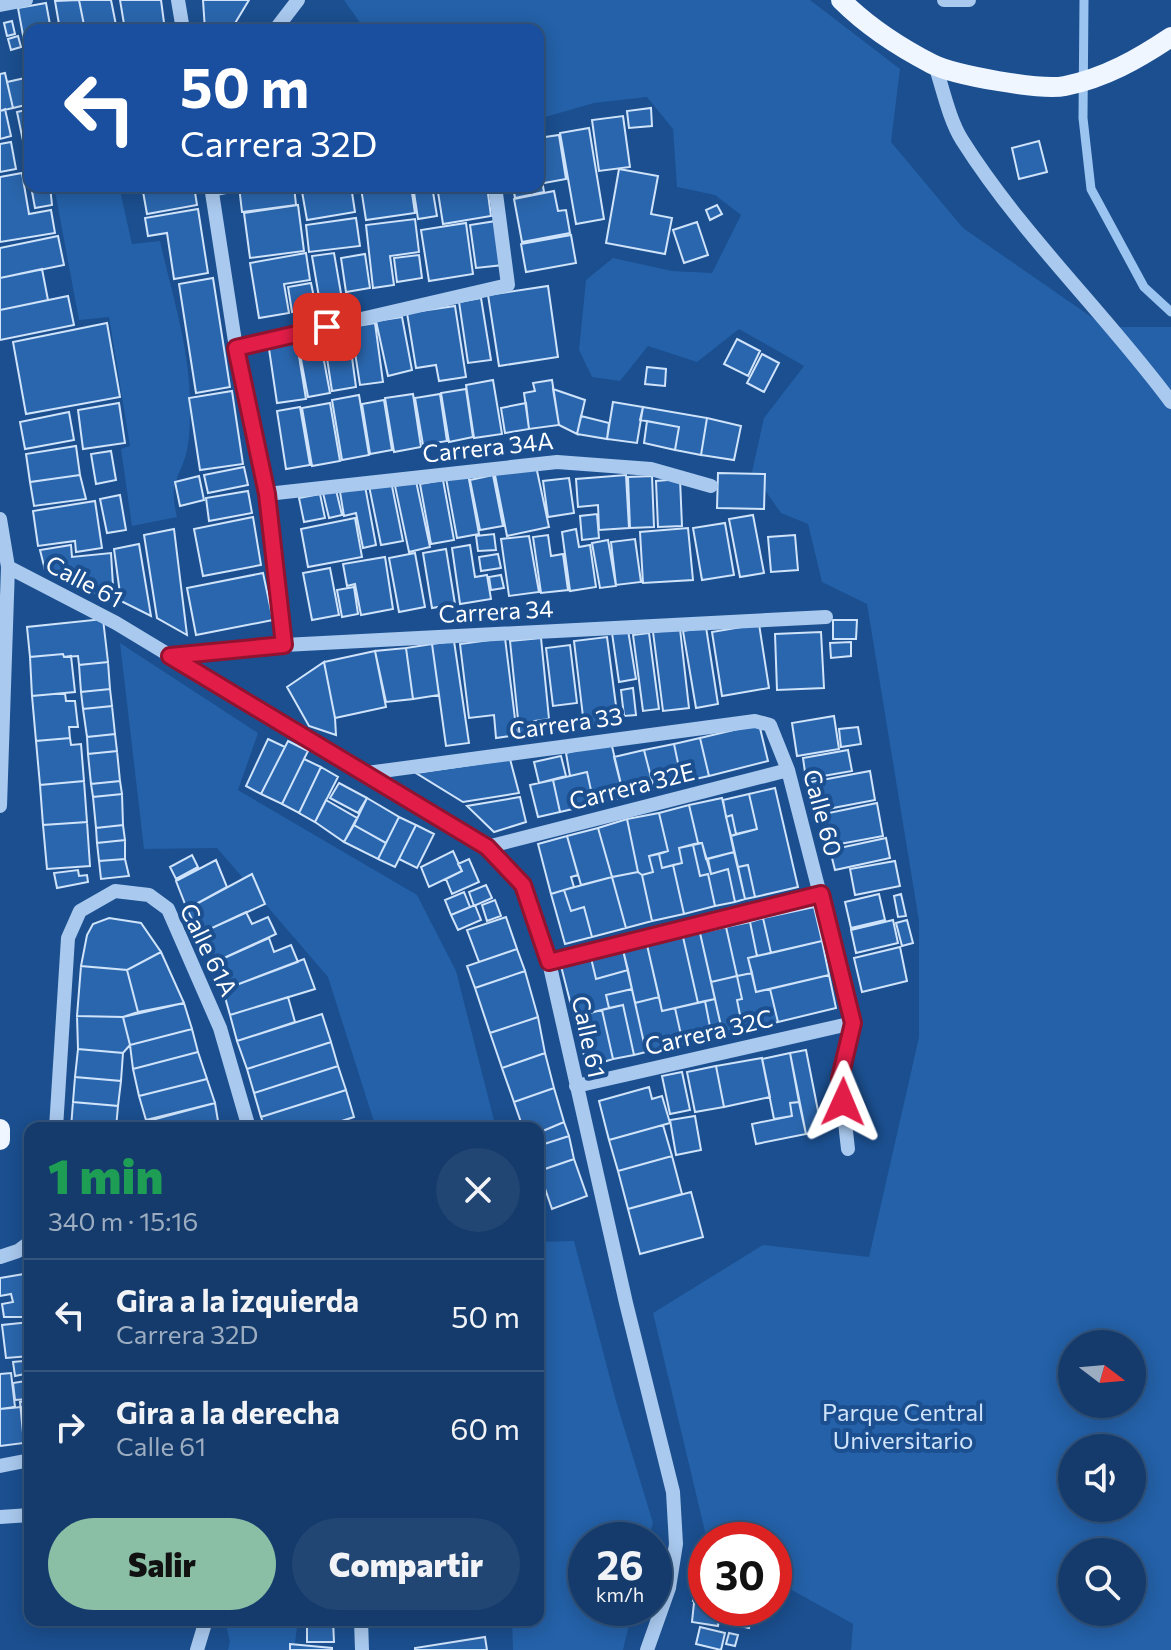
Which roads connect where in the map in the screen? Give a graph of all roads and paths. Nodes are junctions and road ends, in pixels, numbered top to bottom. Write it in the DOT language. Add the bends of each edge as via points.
graph roads {
  1 [pos="26,0"];
  2 [pos="178,0"];
  3 [pos="298,0"];
  4 [pos="841,0"];
  5 [pos="944,0"];
  6 [pos="969,0"];
  7 [pos="0,5"];
  8 [pos="182,24"];
  9 [pos="280,24"];
  10 [pos="1171,37"];
  11 [pos="935,65"];
  12 [pos="213,192"];
  13 [pos="496,192"];
  14 [pos="236,348"];
  15 [pos="1171,402"];
  16 [pos="711,486"];
  17 [pos="267,494"];
  18 [pos="0,519"];
  19 [pos="4,569"];
  20 [pos="826,617"];
  21 [pos="284,645"];
  22 [pos="170,656"];
  23 [pos="770,725"];
  24 [pos="788,770"];
  25 [pos="367,773"];
  26 [pos="0,806"];
  27 [pos="487,847"];
  28 [pos="821,894"];
  29 [pos="549,962"];
  30 [pos="853,1023"];
  31 [pos="576,1086"];
  32 [pos="56,1122"];
  33 [pos="247,1122"];
  34 [pos="0,1129"];
  35 [pos="0,1140"];
  36 [pos="848,1149"];
  37 [pos="24,1246"];
  38 [pos="0,1257"];
  39 [pos="24,1461"];
  40 [pos="0,1466"];
  41 [pos="24,1515"];
  42 [pos="0,1517"];
  43 [pos="204,1626"];
  44 [pos="361,1626"];
  45 [pos="197,1650"];
  46 [pos="362,1650"];
  47 [pos="647,1650"];
  1 -- 7 [label="street"];
  2 -- 8 [label="street"];
  3 -- 9 [label="street"];
  4 -- 11 [label="main road" via="862,20"];
  5 -- 6 [label="street"];
  10 -- 11 [label="main road" via="1127,67 1063,87 1016,85"];
  11 -- 15 [label="street" via="960,137 1029,231"];
  12 -- 14 [label="street"];
  13 -- 14 [label="street" via="508,285"];
  14 -- 17 [label="street"];
  16 -- 17 [label="street, Carrera 34A" via="651,469 557,462"];
  17 -- 21 [label="street"];
  18 -- 19 [label="street"];
  19 -- 22 [label="street, Calle 61" via="116,623"];
  19 -- 26 [label="street"];
  20 -- 21 [label="street, Carrera 34"];
  21 -- 22 [label="street, Carrera 34"];
  22 -- 25 [label="street, Calle 61"];
  23 -- 24 [label="street, Calle 60"];
  23 -- 25 [label="street, Carrera 33" via="755,721"];
  24 -- 27 [label="street, Carrera 32E"];
  24 -- 28 [label="street, Calle 60"];
  25 -- 27 [label="street, Calle 61"];
  27 -- 29 [label="street, Calle 61" via="523,885"];
  28 -- 29 [label="street"];
  28 -- 30 [label="street, Calle 60"];
  29 -- 31 [label="street, Calle 61"];
  30 -- 31 [label="street, Carrera 32C"];
  30 -- 36 [label="street, Calle 60" via="840,1078"];
  31 -- 47 [label="street, Calle 61" via="673,1492 676,1544 669,1588"];
  32 -- 33 [label="street, Calle 61A" via="68,938 80,911 115,891 149,895 168,909 220,1028"];
  34 -- 35 [label="main road"];
  37 -- 38 [label="street"];
  39 -- 40 [label="street"];
  41 -- 42 [label="street"];
  43 -- 45 [label="street"];
  44 -- 46 [label="street"];
}
